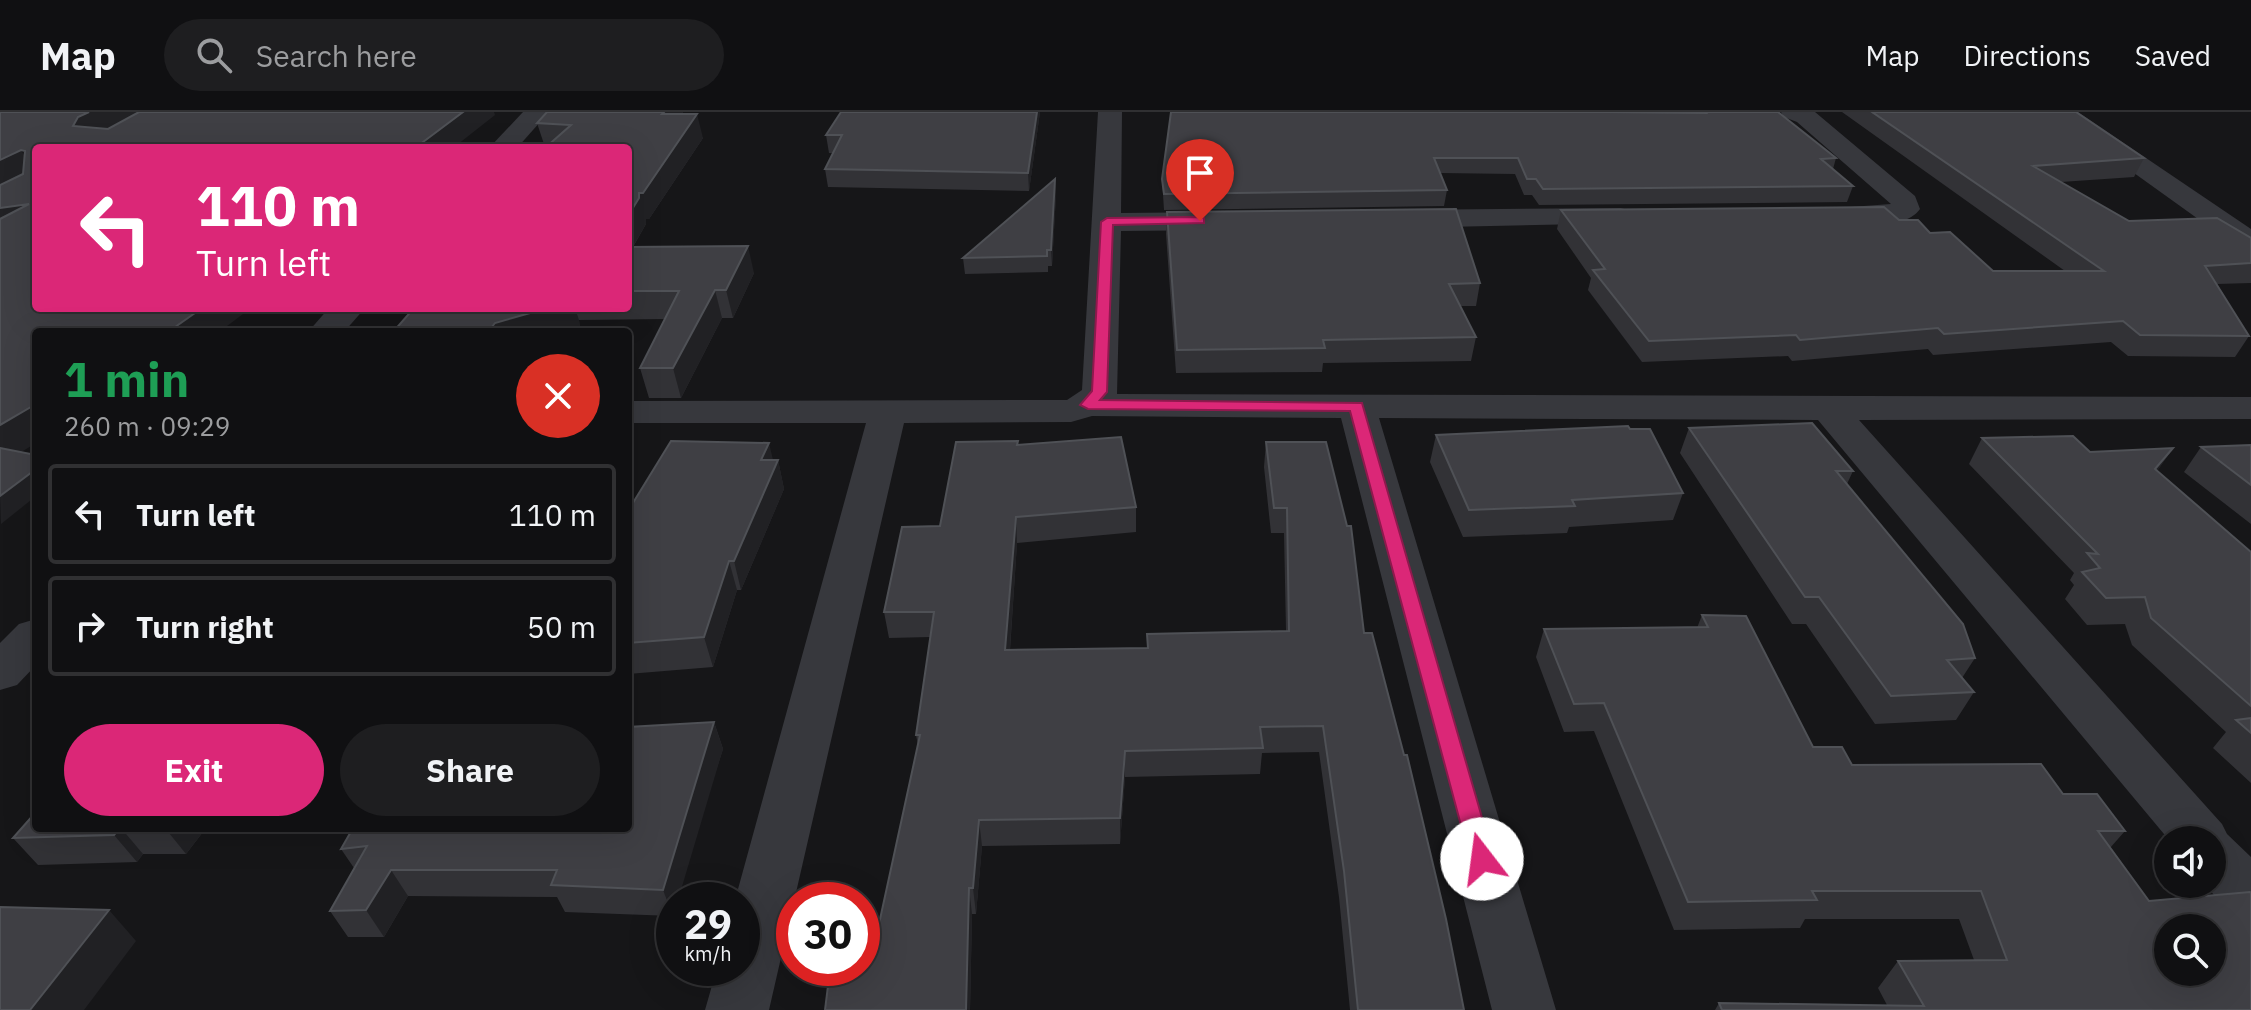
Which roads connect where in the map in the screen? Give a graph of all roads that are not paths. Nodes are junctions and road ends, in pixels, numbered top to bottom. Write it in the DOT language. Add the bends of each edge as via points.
graph roads {
  1 [pos="537,112"];
  2 [pos="1110,112"];
  3 [pos="1793,112"];
  4 [pos="2061,112"];
  5 [pos="506,144"];
  6 [pos="1802,215"];
  7 [pos="1644,217"];
  8 [pos="1376,219"];
  9 [pos="1249,220"];
  10 [pos="1107,222"];
  11 [pos="2251,243"];
  12 [pos="344,312"];
  13 [pos="329,328"];
  14 [pos="1088,405"];
  15 [pos="1357,406"];
  16 [pos="2251,408"];
  17 [pos="1829,409"];
  18 [pos="888,411"];
  19 [pos="632,412"];
  20 [pos="32,639"];
  21 [pos="0,673"];
  22 [pos="2190,826"];
  23 [pos="2226,868"];
  24 [pos="2251,897"];
  25 [pos="737,1010"];
  26 [pos="1524,1010"];
  1 -- 5 [label="street"];
  2 -- 10 [label="street"];
  3 -- 6 [label="street" via="1828,135 1905,202 1906,209 1890,214"];
  4 -- 11 [label="street"];
  7 -- 8 [label="street"];
  9 -- 10 [label="street"];
  10 -- 14 [label="street" via="1100,392"];
  12 -- 13 [label="street"];
  14 -- 15 [label="street"];
  14 -- 18 [label="street" via="1071,411"];
  15 -- 17 [label="street"];
  15 -- 26 [label="street"];
  16 -- 17 [label="street"];
  17 -- 22 [label="street"];
  18 -- 19 [label="street"];
  18 -- 25 [label="street"];
  20 -- 21 [label="street"];
  23 -- 24 [label="street"];
}
